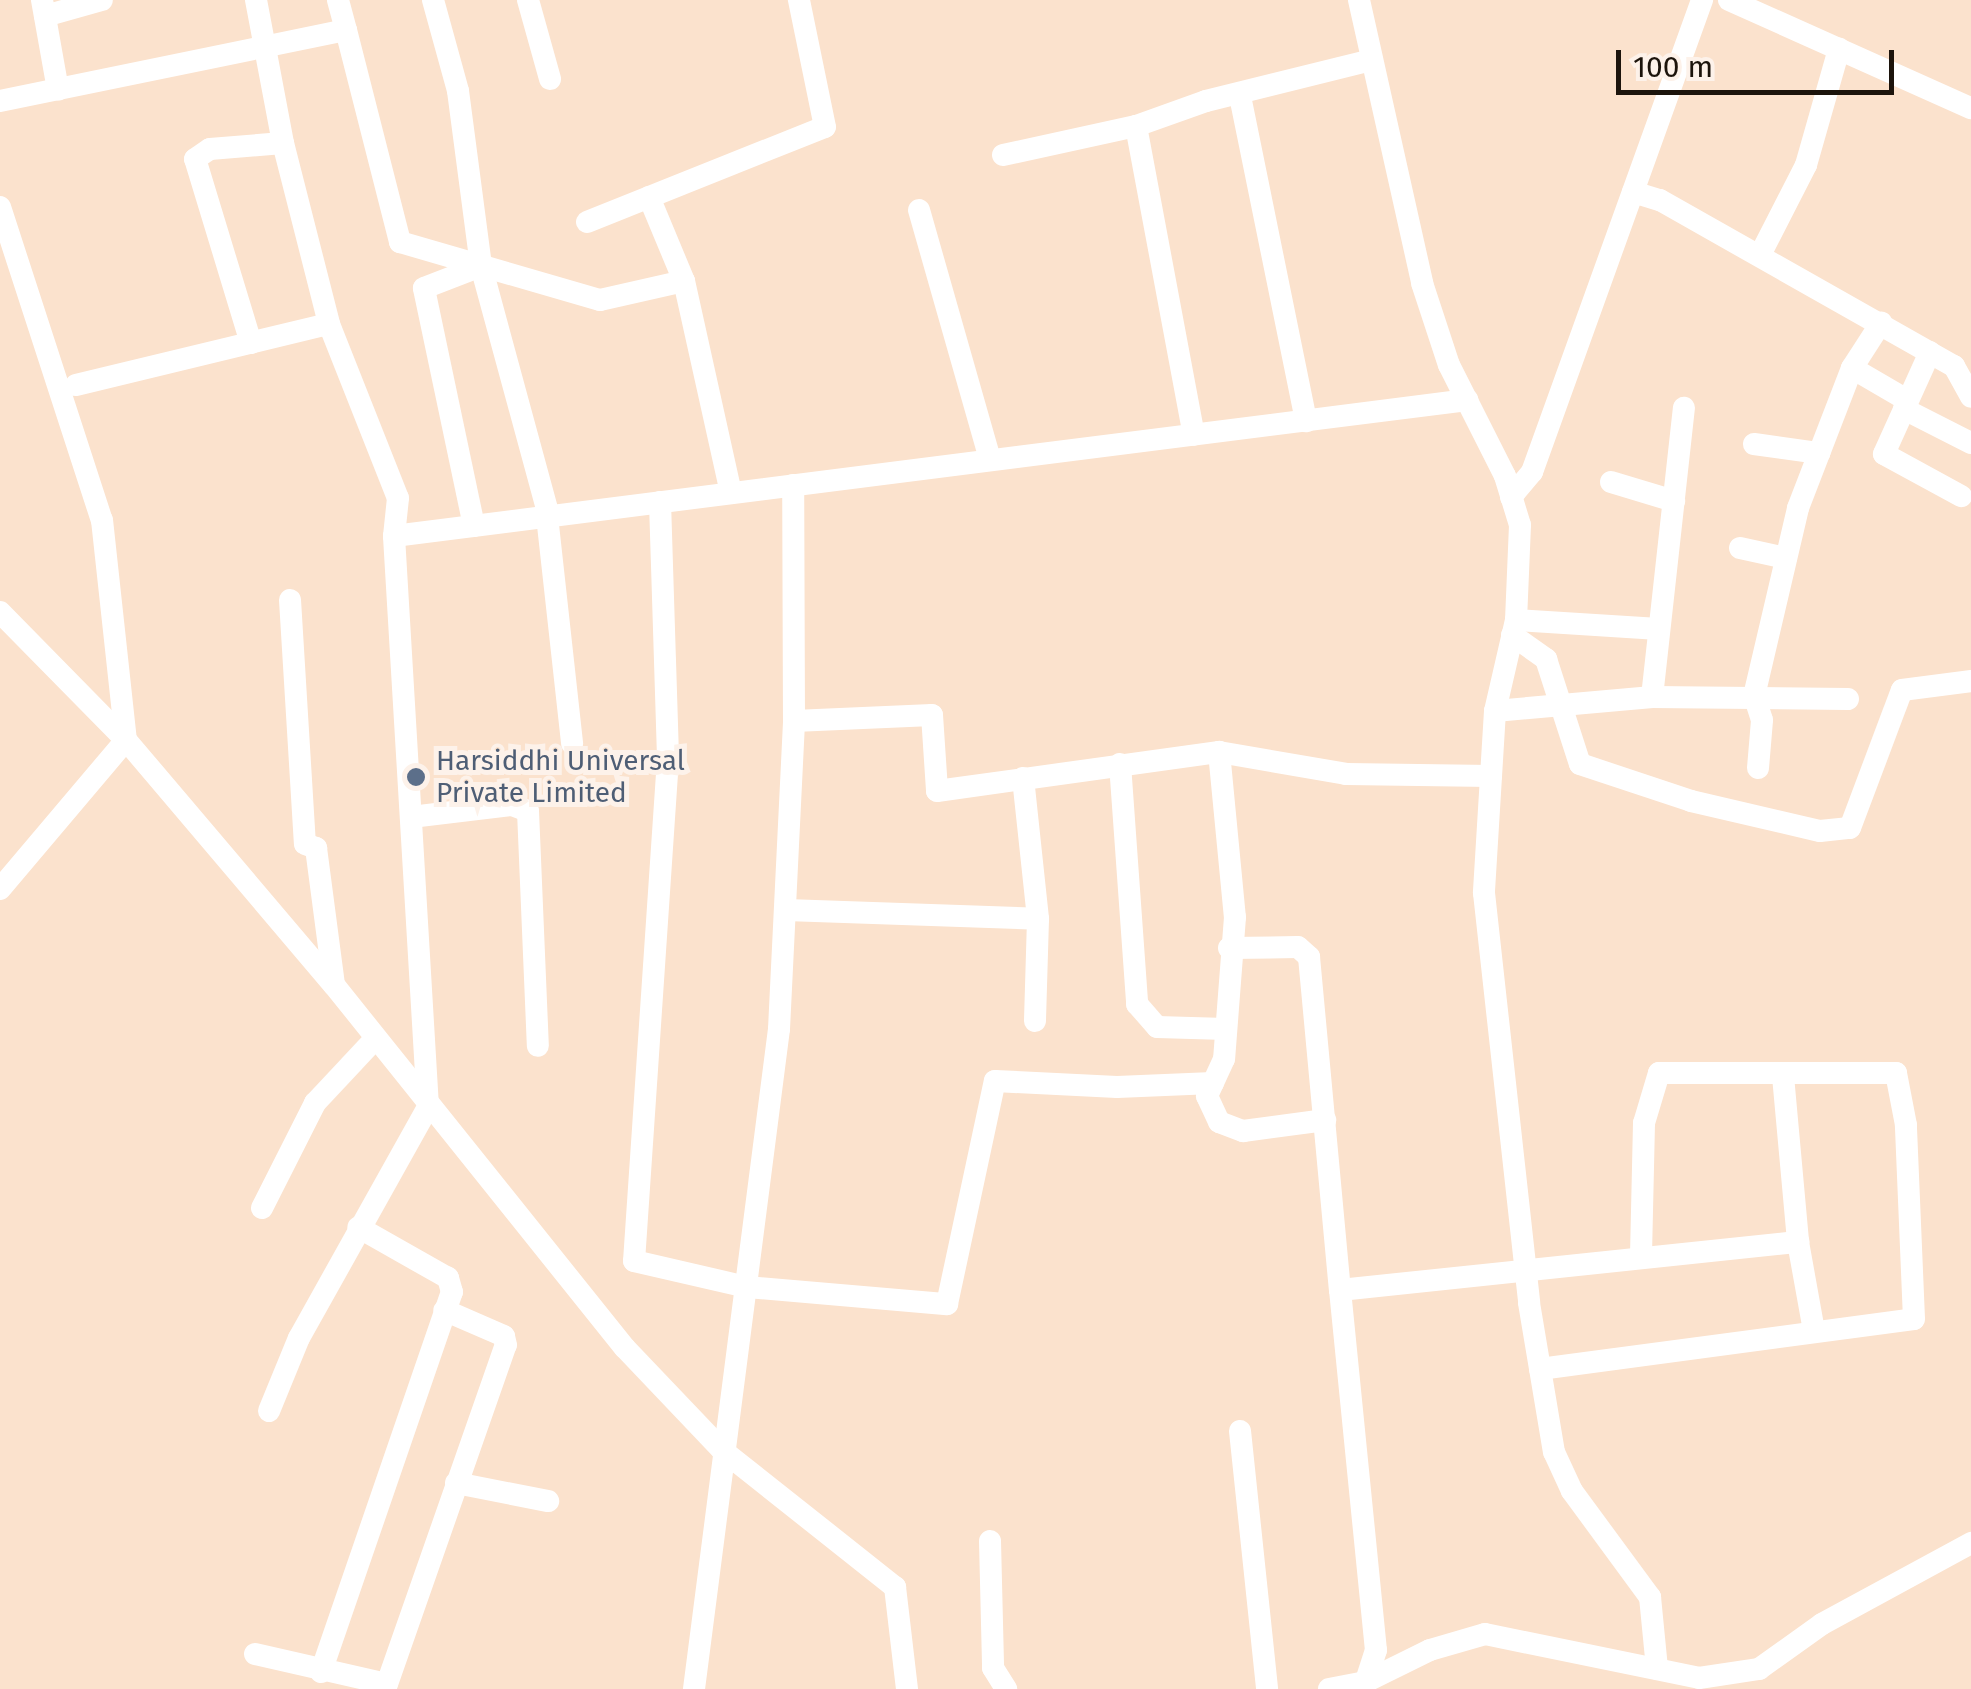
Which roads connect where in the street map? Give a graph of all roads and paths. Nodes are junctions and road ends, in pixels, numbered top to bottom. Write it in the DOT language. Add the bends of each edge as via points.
graph roads {
  1 [pos="102,0"];
  2 [pos="256,0"];
  3 [pos="338,0"];
  4 [pos="434,0"];
  5 [pos="528,0"];
  6 [pos="799,0"];
  7 [pos="1359,0"];
  8 [pos="1702,0"];
  9 [pos="1729,0"];
  10 [pos="44,8"];
  11 [pos="346,30"];
  12 [pos="1839,49"];
  13 [pos="268,50"];
  14 [pos="1372,60"];
  15 [pos="550,80"];
  16 [pos="58,90"];
  17 [pos="1240,96"];
  18 [pos="0,101"];
  19 [pos="1971,108"];
  20 [pos="1136,126"];
  21 [pos="282,143"];
  22 [pos="1003,155"];
  23 [pos="1632,192"];
  24 [pos="649,197"];
  25 [pos="0,206"];
  26 [pos="919,210"];
  27 [pos="587,222"];
  28 [pos="1760,255"];
  29 [pos="480,266"];
  30 [pos="684,282"];
  31 [pos="1881,323"];
  32 [pos="328,324"];
  33 [pos="251,343"];
  34 [pos="1930,352"];
  35 [pos="1852,368"];
  36 [pos="76,385"];
  37 [pos="1971,397"];
  38 [pos="1467,400"];
  39 [pos="1906,405"];
  40 [pos="1684,408"];
  41 [pos="1306,421"];
  42 [pos="1194,434"];
  43 [pos="1971,443"];
  44 [pos="1754,444"];
  45 [pos="1819,452"];
  46 [pos="990,460"];
  47 [pos="1611,482"];
  48 [pos="793,485"];
  49 [pos="731,493"];
  50 [pos="1960,496"];
  51 [pos="1512,497"];
  52 [pos="1674,501"];
  53 [pos="660,502"];
  54 [pos="548,516"];
  55 [pos="474,526"];
  56 [pos="394,536"];
  57 [pos="1740,548"];
  58 [pos="1786,558"];
  59 [pos="290,600"];
  60 [pos="0,612"];
  61 [pos="1514,628"];
  62 [pos="1659,629"];
  63 [pos="1971,681"];
  64 [pos="1754,696"];
  65 [pos="1652,697"];
  66 [pos="1848,699"];
  67 [pos="1558,706"];
  68 [pos="1495,711"];
  69 [pos="794,721"];
  70 [pos="126,740"];
  71 [pos="572,744"];
  72 [pos="1219,752"];
  73 [pos="1120,764"];
  74 [pos="1758,768"];
  75 [pos="1491,776"];
  76 [pos="1023,778"];
  77 [pos="411,818"];
  78 [pos="0,889"];
  79 [pos="786,910"];
  80 [pos="1038,919"];
  81 [pos="1230,948"];
  82 [pos="334,985"];
  83 [pos="1035,1022"];
  84 [pos="1226,1029"];
  85 [pos="373,1040"];
  86 [pos="538,1046"];
  87 [pos="1783,1076"];
  88 [pos="1214,1082"];
  89 [pos="428,1107"];
  90 [pos="1325,1120"];
  91 [pos="262,1208"];
  92 [pos="358,1227"];
  93 [pos="1798,1242"];
  94 [pos="1641,1256"];
  95 [pos="1525,1268"];
  96 [pos="744,1287"];
  97 [pos="1340,1290"];
  98 [pos="444,1310"];
  99 [pos="1814,1330"];
  100 [pos="1540,1370"];
  101 [pos="269,1411"];
  102 [pos="1240,1431"];
  103 [pos="722,1450"];
  104 [pos="456,1482"];
  105 [pos="548,1501"];
  106 [pos="990,1541"];
  107 [pos="1971,1543"];
  108 [pos="255,1654"];
  109 [pos="1658,1669"];
  110 [pos="320,1672"];
  111 [pos="1364,1685"];
  112 [pos="694,1689"];
  113 [pos="907,1689"];
  114 [pos="1006,1689"];
  115 [pos="1267,1689"];
  116 [pos="1328,1689"];
  1 -- 10 [label="street"];
  2 -- 13 [label="street"];
  3 -- 11 [label="street"];
  4 -- 29 [label="street" via="458,92"];
  5 -- 15 [label="street"];
  6 -- 24 [label="street" via="825,127"];
  7 -- 14 [label="street"];
  8 -- 23 [label="street"];
  9 -- 12 [label="street"];
  10 -- 16 [label="street"];
  11 -- 13 [label="street"];
  11 -- 29 [label="street" via="400,242"];
  12 -- 19 [label="street"];
  12 -- 28 [label="street" via="1806,164"];
  13 -- 16 [label="street"];
  13 -- 21 [label="street"];
  14 -- 17 [label="street"];
  14 -- 38 [label="street" via="1422,284"];
  16 -- 18 [label="street"];
  17 -- 20 [label="street"];
  17 -- 41 [label="street"];
  20 -- 22 [label="street"];
  20 -- 42 [label="street"];
  21 -- 32 [label="street"];
  21 -- 33 [label="street" via="210,148 195,159"];
  23 -- 28 [label="street"];
  23 -- 51 [label="street" via="1532,472"];
  24 -- 27 [label="street"];
  24 -- 30 [label="street"];
  25 -- 70 [label="street" via="102,520"];
  26 -- 46 [label="street"];
  28 -- 31 [label="street"];
  29 -- 30 [label="street" via="600,300"];
  29 -- 54 [label="street"];
  29 -- 55 [label="street" via="424,288"];
  30 -- 49 [label="street"];
  31 -- 34 [label="street"];
  31 -- 35 [label="street"];
  32 -- 33 [label="street"];
  32 -- 56 [label="street" via="398,498"];
  33 -- 36 [label="street"];
  34 -- 37 [label="street" via="1954,366"];
  34 -- 39 [label="street"];
  35 -- 39 [label="street"];
  35 -- 45 [label="street"];
  38 -- 41 [label="street"];
  38 -- 51 [label="street"];
  39 -- 43 [label="street"];
  39 -- 50 [label="street" via="1884,454"];
  40 -- 52 [label="street"];
  41 -- 42 [label="street"];
  42 -- 46 [label="street"];
  44 -- 45 [label="street"];
  45 -- 58 [label="street"];
  46 -- 48 [label="street"];
  47 -- 52 [label="street"];
  48 -- 49 [label="street"];
  48 -- 69 [label="street"];
  49 -- 53 [label="street"];
  51 -- 61 [label="street" via="1520,525"];
  52 -- 62 [label="street"];
  53 -- 54 [label="street"];
  53 -- 96 [label="street" via="668,759 634,1261"];
  54 -- 55 [label="street"];
  54 -- 71 [label="street"];
  55 -- 56 [label="street"];
  56 -- 77 [label="street"];
  57 -- 58 [label="street"];
  58 -- 64 [label="street"];
  59 -- 82 [label="street" via="306,844 316,848"];
  60 -- 70 [label="street"];
  61 -- 62 [label="street"];
  61 -- 67 [label="street" via="1546,659"];
  61 -- 68 [label="street"];
  62 -- 65 [label="street"];
  63 -- 67 [label="street" via="1902,690 1850,828 1820,831 1580,764"];
  64 -- 65 [label="street"];
  64 -- 66 [label="street"];
  64 -- 74 [label="street" via="1762,720"];
  65 -- 67 [label="street"];
  67 -- 68 [label="street"];
  68 -- 75 [label="street"];
  69 -- 76 [label="street" via="932,716 937,791"];
  69 -- 79 [label="street"];
  70 -- 78 [label="street"];
  70 -- 82 [label="street"];
  72 -- 73 [label="street"];
  72 -- 75 [label="street" via="1346,774"];
  72 -- 81 [label="street" via="1235,917"];
  73 -- 76 [label="street"];
  73 -- 84 [label="street" via="1137,1004 1157,1027"];
  75 -- 95 [label="street" via="1484,892"];
  76 -- 80 [label="street"];
  77 -- 86 [label="street" via="512,805 528,811"];
  77 -- 89 [label="street"];
  79 -- 80 [label="street"];
  79 -- 96 [label="street" via="779,1029"];
  80 -- 83 [label="street"];
  81 -- 84 [label="street"];
  81 -- 90 [label="street" via="1298,947 1309,957"];
  82 -- 85 [label="street"];
  84 -- 88 [label="street"];
  85 -- 89 [label="street"];
  85 -- 91 [label="street" via="315,1103"];
  87 -- 93 [label="street"];
  87 -- 94 [label="street" via="1659,1072 1644,1123"];
  87 -- 99 [label="street" via="1896,1073 1906,1125 1914,1319"];
  88 -- 90 [label="street" via="1207,1096 1219,1122 1244,1131"];
  88 -- 96 [label="street" via="1117,1087 994,1081 947,1304"];
  89 -- 92 [label="street"];
  89 -- 103 [label="street" via="625,1348"];
  90 -- 97 [label="street"];
  92 -- 98 [label="street" via="448,1278 452,1292"];
  92 -- 101 [label="street" via="298,1338"];
  93 -- 94 [label="street"];
  93 -- 99 [label="street"];
  94 -- 95 [label="street"];
  95 -- 97 [label="street"];
  95 -- 100 [label="street"];
  96 -- 103 [label="street"];
  97 -- 111 [label="street" via="1376,1650"];
  98 -- 104 [label="street" via="504,1336 506,1345"];
  98 -- 110 [label="street"];
  99 -- 100 [label="street"];
  100 -- 109 [label="street" via="1554,1452 1572,1492 1650,1597"];
  102 -- 115 [label="street"];
  103 -- 112 [label="street"];
  103 -- 113 [label="street" via="895,1587"];
  104 -- 105 [label="street"];
  104 -- 110 [label="street" via="387,1684"];
  106 -- 114 [label="street" via="993,1668"];
  107 -- 109 [label="street" via="1822,1624 1759,1669 1700,1678"];
  108 -- 110 [label="street"];
  109 -- 111 [label="street" via="1485,1634 1430,1650"];
  111 -- 116 [label="street"];
}
